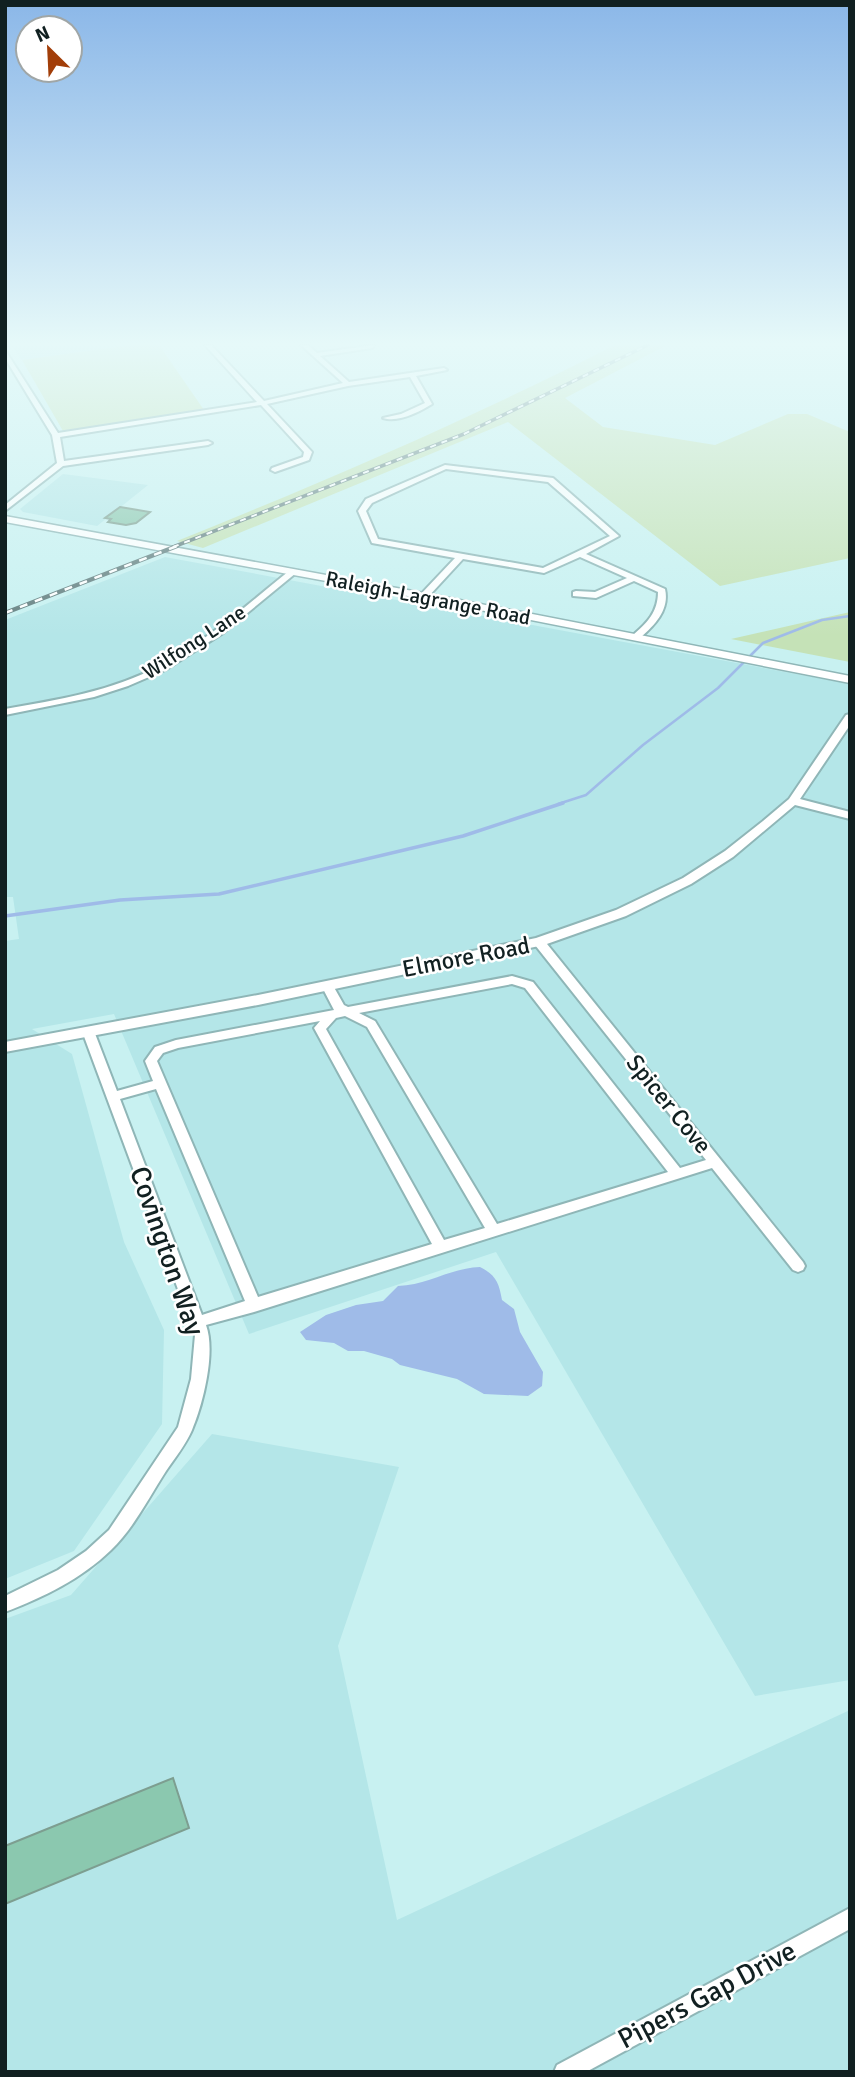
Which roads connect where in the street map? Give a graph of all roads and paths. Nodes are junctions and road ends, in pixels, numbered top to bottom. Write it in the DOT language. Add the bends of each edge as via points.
graph roads {
  1 [pos="57,442"];
  2 [pos="299,442"];
  3 [pos="208,443"];
  4 [pos="61,464"];
  5 [pos="275,470"];
  6 [pos="5,509"];
  7 [pos="5,519"];
  8 [pos="580,554"];
  9 [pos="460,557"];
  10 [pos="292,573"];
  11 [pos="635,578"];
  12 [pos="576,594"];
  13 [pos="424,597"];
  14 [pos="636,637"];
  15 [pos="850,680"];
  16 [pos="5,712"];
  17 [pos="850,717"];
  18 [pos="793,801"];
  19 [pos="850,816"];
  20 [pos="539,942"];
  21 [pos="327,985"];
  22 [pos="340,1012"];
  23 [pos="88,1031"];
  24 [pos="5,1047"];
  25 [pos="160,1083"];
  26 [pos="113,1097"];
  27 [pos="715,1162"];
  28 [pos="678,1175"];
  29 [pos="494,1231"];
  30 [pos="441,1247"];
  31 [pos="799,1266"];
  32 [pos="254,1307"];
  33 [pos="197,1322"];
  34 [pos="5,1604"];
  35 [pos="850,1918"];
  36 [pos="564,2072"];
  1 -- 4 [label="street"];
  2 -- 5 [label="street" via="308,452 306,458"];
  3 -- 4 [label="street"];
  4 -- 6 [label="street"];
  7 -- 10 [label="main road, Raleigh-Lagrange Road"];
  8 -- 9 [label="street" via="544,571"];
  8 -- 9 [label="street" via="615,536 550,480 445,467 369,501 362,511 375,541"];
  8 -- 11 [label="street"];
  9 -- 13 [label="street"];
  10 -- 13 [label="main road, Raleigh-Lagrange Road"];
  10 -- 16 [label="street, Wilfong Lane" via="218,632 143,678 80,698"];
  11 -- 12 [label="street" via="596,595"];
  11 -- 14 [label="street" via="662,591 663,597 653,622"];
  13 -- 14 [label="main road, Raleigh-Lagrange Road"];
  14 -- 15 [label="main road, Raleigh-Lagrange Road"];
  17 -- 18 [label="street, Elmore Road"];
  18 -- 19 [label="street"];
  18 -- 20 [label="street, Elmore Road" via="729,854 687,880 621,913"];
  20 -- 21 [label="street, Elmore Road"];
  20 -- 27 [label="street, Spicer Cove"];
  21 -- 22 [label="street"];
  21 -- 23 [label="street, Elmore Road"];
  22 -- 25 [label="street" via="159,1050 151,1062"];
  22 -- 28 [label="street" via="512,980 529,985"];
  22 -- 29 [label="street" via="371,1024"];
  22 -- 30 [label="street" via="320,1028"];
  23 -- 24 [label="street, Elmore Road"];
  23 -- 26 [label="street, Covington Way"];
  25 -- 26 [label="street"];
  25 -- 32 [label="street"];
  26 -- 33 [label="street, Covington Way"];
  27 -- 28 [label="street"];
  27 -- 31 [label="street, Spicer Cove"];
  28 -- 29 [label="street"];
  29 -- 30 [label="street"];
  30 -- 32 [label="street"];
  32 -- 33 [label="street"];
  33 -- 34 [label="street, Covington Way" via="201,1335 199,1380 185,1429 115,1535 74,1569"];
  35 -- 36 [label="street, Pipers Gap Drive"];
}
